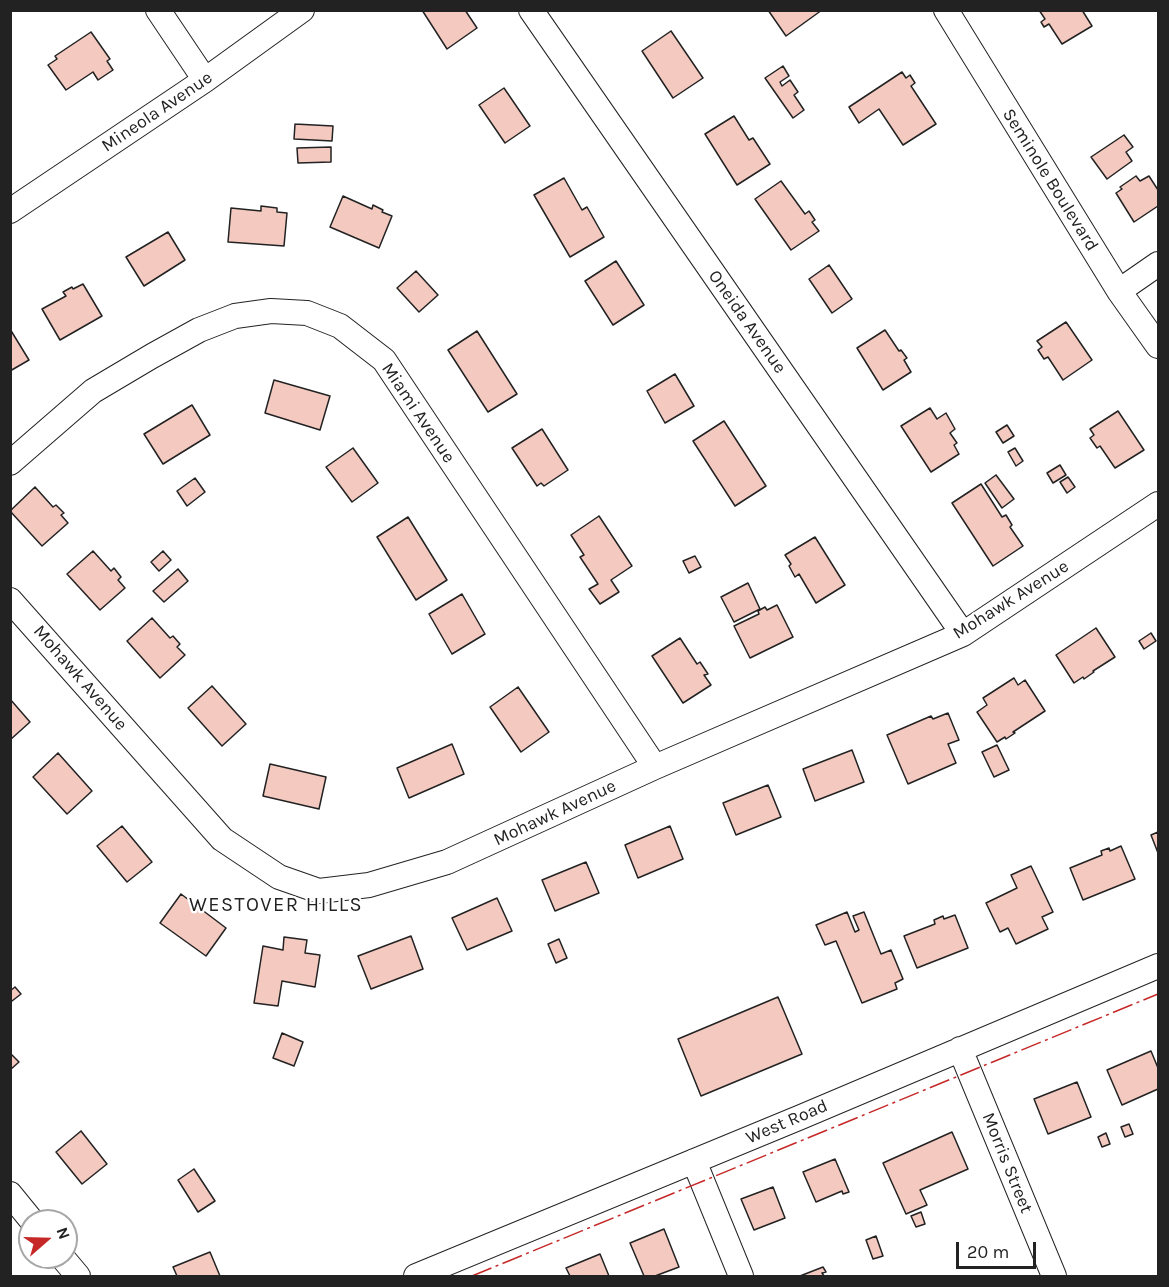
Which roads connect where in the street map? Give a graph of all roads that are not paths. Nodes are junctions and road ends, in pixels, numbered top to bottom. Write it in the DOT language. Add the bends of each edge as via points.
graph roads {
  1 [pos="158,10"];
  2 [pos="302,10"];
  3 [pos="531,10"];
  4 [pos="946,10"];
  5 [pos="205,80"];
  6 [pos="10,211"];
  7 [pos="1158,264"];
  8 [pos="1119,291"];
  9 [pos="1158,346"];
  10 [pos="10,463"];
  11 [pos="1158,504"];
  12 [pos="10,600"];
  13 [pos="963,634"];
  14 [pos="655,767"];
  15 [pos="1158,966"];
  16 [pos="960,1049"];
  17 [pos="694,1161"];
  18 [pos="10,1194"];
  19 [pos="22,1209"];
  20 [pos="416,1276"];
  21 [pos="741,1276"];
  22 [pos="1054,1276"];
  1 -- 5 [label="street"];
  2 -- 5 [label="street, Mineola Avenue"];
  3 -- 13 [label="street, Oneida Avenue"];
  4 -- 8 [label="street, Seminole Boulevard"];
  5 -- 6 [label="street, Mineola Avenue"];
  7 -- 8 [label="street"];
  8 -- 9 [label="street, Seminole Boulevard"];
  10 -- 14 [label="street, Miami Avenue" via="93,391 199,330 235,316 271,311 307,314 340,326 384,360"];
  11 -- 13 [label="street, Mohawk Avenue"];
  12 -- 14 [label="street, Mohawk Avenue" via="222,839 279,877 319,891 369,885 447,862"];
  13 -- 14 [label="street, Mohawk Avenue"];
  15 -- 16 [label="street, West Road"];
  16 -- 17 [label="street, West Road"];
  16 -- 22 [label="street, Morris Street"];
  17 -- 20 [label="street, West Road"];
  17 -- 21 [label="street"];
  18 -- 19 [label="street"];
}
